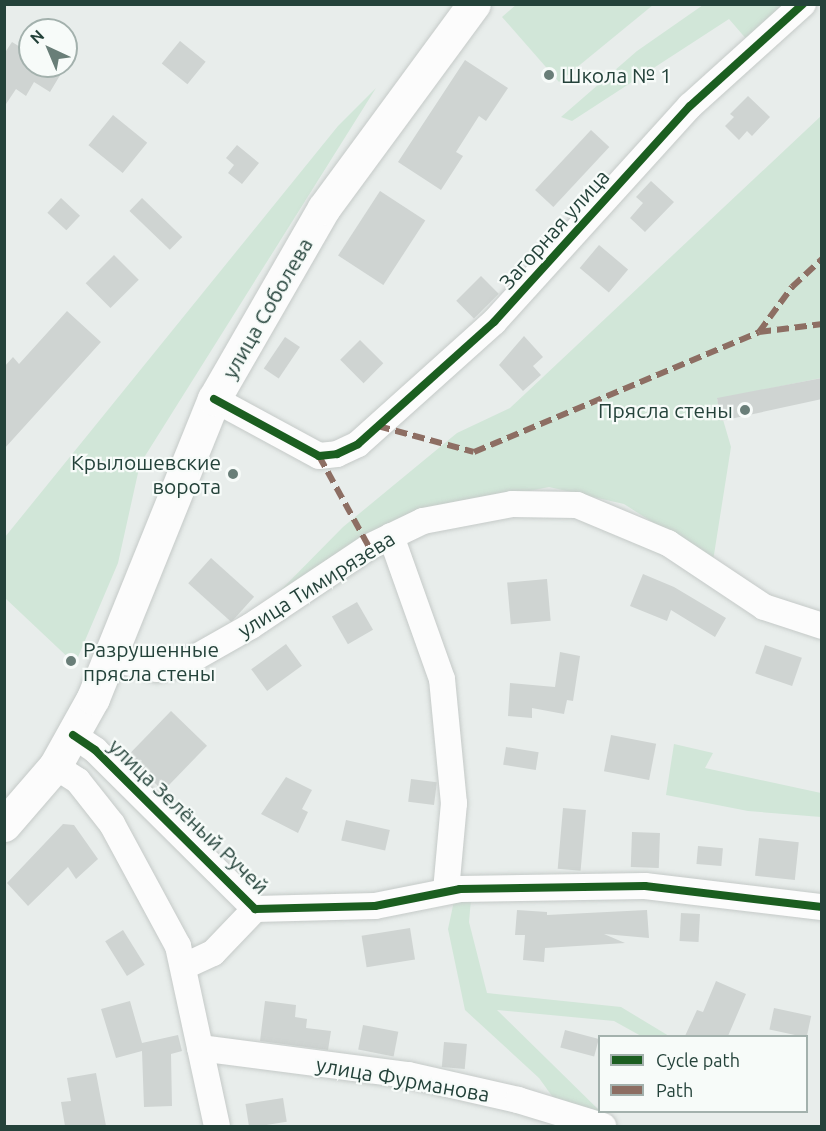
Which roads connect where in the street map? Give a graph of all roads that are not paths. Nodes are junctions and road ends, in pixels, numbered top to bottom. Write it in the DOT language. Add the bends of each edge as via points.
graph roads {
  1 [pos="474,4"];
  2 [pos="803,4"];
  3 [pos="214,399"];
  4 [pos="391,536"];
  5 [pos="822,626"];
  6 [pos="110,658"];
  7 [pos="73,735"];
  8 [pos="55,766"];
  9 [pos="4,825"];
  10 [pos="446,891"];
  11 [pos="822,907"];
  12 [pos="255,909"];
  13 [pos="185,966"];
  14 [pos="200,1048"];
  15 [pos="217,1126"];
  16 [pos="603,1126"];
  1 -- 3 [label="main road, улица Соболева" via="324,208"];
  2 -- 3 [label="street, Загорная улица" via="690,106 494,322 358,444 337,454 319,456"];
  3 -- 6 [label="main road, улица Соболева"];
  4 -- 5 [label="street, улица Тимирязева" via="423,521 512,504 577,505 668,543 764,607"];
  4 -- 6 [label="street, улица Тимирязева" via="184,664 157,669"];
  4 -- 10 [label="street" via="442,679 454,803"];
  6 -- 7 [label="main road, улица Соболева"];
  7 -- 8 [label="main road, улица Соболева"];
  7 -- 12 [label="street, улица Зелёный Ручей" via="95,750"];
  8 -- 9 [label="main road, улица Соболева"];
  8 -- 13 [label="street" via="78,781 112,824"];
  10 -- 11 [label="street, улица Зелёный Ручей" via="645,886"];
  10 -- 12 [label="street, улица Зелёный Ручей" via="375,906"];
  12 -- 13 [label="street" via="213,953"];
  13 -- 14 [label="street"];
  14 -- 15 [label="street"];
  14 -- 16 [label="street, улица Фурманова" via="408,1075 519,1100"];
}
